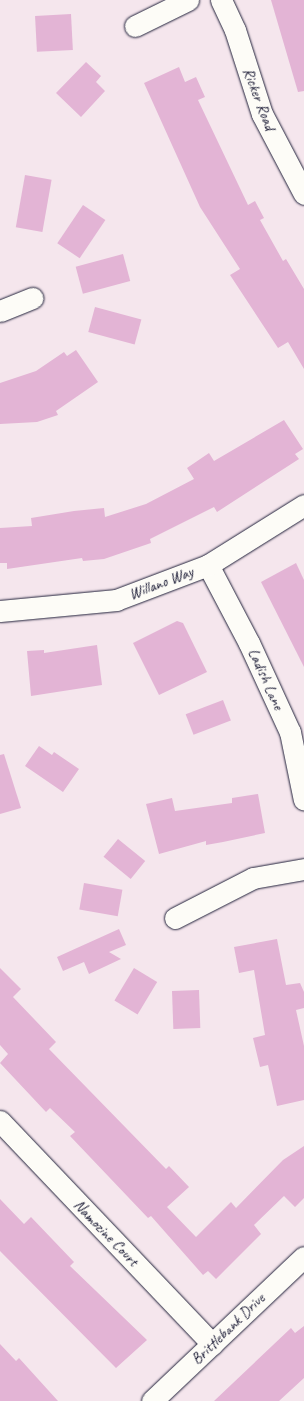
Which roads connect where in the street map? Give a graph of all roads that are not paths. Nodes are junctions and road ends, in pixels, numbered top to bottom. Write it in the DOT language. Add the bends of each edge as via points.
graph roads {
  1 [pos="188,0"];
  2 [pos="221,0"];
  3 [pos="135,26"];
  4 [pos="304,194"];
  5 [pos="32,298"];
  6 [pos="0,311"];
  7 [pos="304,505"];
  8 [pos="208,565"];
  9 [pos="0,611"];
  10 [pos="304,800"];
  11 [pos="304,869"];
  12 [pos="175,918"];
  13 [pos="0,1121"];
  14 [pos="304,1257"];
  15 [pos="212,1344"];
  16 [pos="152,1401"];
  1 -- 3 [label="street"];
  2 -- 4 [label="street, Ricker Road" via="235,30 262,114"];
  5 -- 6 [label="street"];
  7 -- 8 [label="street, Willano Way"];
  8 -- 9 [label="street, Willano Way" via="116,600"];
  8 -- 10 [label="street, Ladish Lane" via="249,643 290,732"];
  11 -- 12 [label="street" via="253,878"];
  13 -- 15 [label="street, Namozine Court"];
  14 -- 15 [label="street, Brittlebank Drive"];
  15 -- 16 [label="street, Brittlebank Drive"];
}
